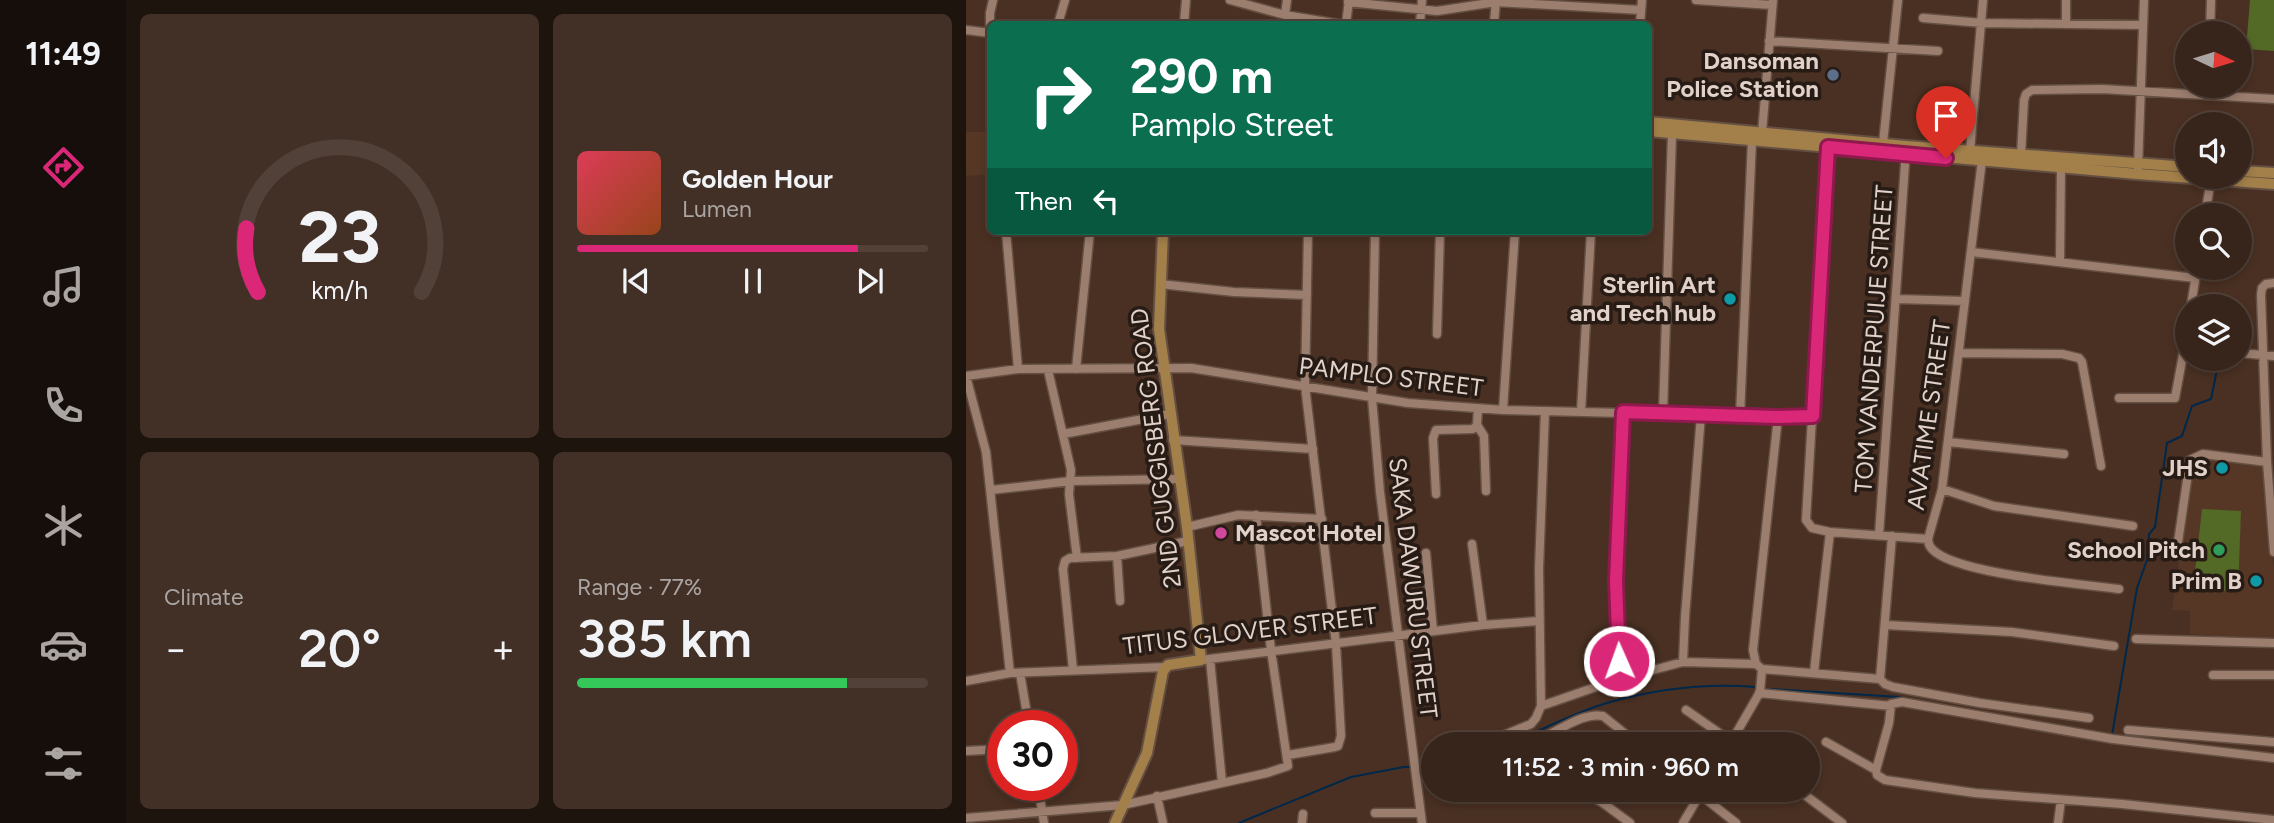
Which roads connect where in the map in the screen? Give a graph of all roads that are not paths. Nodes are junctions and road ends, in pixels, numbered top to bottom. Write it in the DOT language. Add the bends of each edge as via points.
graph roads {
  1 [pos="993,0"];
  2 [pos="1065,0"];
  3 [pos="1186,0"];
  4 [pos="1230,0"];
  5 [pos="1287,0"];
  6 [pos="1422,0"];
  7 [pos="1696,0"];
  8 [pos="1898,0"];
  9 [pos="1983,0"];
  10 [pos="2066,0"];
  11 [pos="2144,0"];
  12 [pos="2211,0"];
  13 [pos="1348,1"];
  14 [pos="1496,1"];
  15 [pos="1773,3"];
  16 [pos="1642,5"];
  17 [pos="1421,10"];
  18 [pos="1285,15"];
  19 [pos="1923,18"];
  20 [pos="990,21"];
  21 [pos="1059,21"];
  22 [pos="1184,21"];
  23 [pos="1321,21"];
  24 [pos="1346,21"];
  25 [pos="1420,21"];
  26 [pos="1494,21"];
  27 [pos="2210,21"];
  28 [pos="1982,23"];
  29 [pos="2066,24"];
  30 [pos="2143,25"];
  31 [pos="966,30"];
  32 [pos="987,33"];
  33 [pos="1769,41"];
  34 [pos="1893,48"];
  35 [pos="1938,51"];
  36 [pos="2175,90"];
  37 [pos="2140,91"];
  38 [pos="2252,96"];
  39 [pos="2274,99"];
  40 [pos="1652,122"];
  41 [pos="1652,132"];
  42 [pos="1762,133"];
  43 [pos="1672,134"];
  44 [pos="1752,141"];
  45 [pos="1883,143"];
  46 [pos="1828,147"];
  47 [pos="1906,150"];
  48 [pos="1970,151"];
  49 [pos="2021,155"];
  50 [pos="1982,160"];
  51 [pos="2060,167"];
  52 [pos="2175,168"];
  53 [pos="2138,169"];
  54 [pos="2252,172"];
  55 [pos="2274,173"];
  56 [pos="2175,175"];
  57 [pos="2252,183"];
  58 [pos="2274,184"];
  59 [pos="1006,235"];
  60 [pos="1090,235"];
  61 [pos="1163,235"];
  62 [pos="1308,235"];
  63 [pos="1375,235"];
  64 [pos="1440,235"];
  65 [pos="1515,235"];
  66 [pos="1591,235"];
  67 [pos="1971,252"];
  68 [pos="2060,261"];
  69 [pos="2175,275"];
  70 [pos="2274,283"];
  71 [pos="1160,284"];
  72 [pos="1307,295"];
  73 [pos="1897,299"];
  74 [pos="1965,301"];
  75 [pos="1437,334"];
  76 [pos="1959,353"];
  77 [pos="2269,355"];
  78 [pos="1164,368"];
  79 [pos="1018,369"];
  80 [pos="1076,369"];
  81 [pos="1048,370"];
  82 [pos="2181,371"];
  83 [pos="966,376"];
  84 [pos="1305,386"];
  85 [pos="1372,398"];
  86 [pos="2119,398"];
  87 [pos="1478,408"];
  88 [pos="1503,410"];
  89 [pos="1545,411"];
  90 [pos="1581,412"];
  91 [pos="1623,412"];
  92 [pos="1663,413"];
  93 [pos="1170,414"];
  94 [pos="1701,415"];
  95 [pos="1740,416"];
  96 [pos="1813,416"];
  97 [pos="1777,417"];
  98 [pos="1477,425"];
  99 [pos="2270,431"];
  100 [pos="1063,434"];
  101 [pos="1173,440"];
  102 [pos="1948,442"];
  103 [pos="1313,449"];
  104 [pos="2064,454"];
  105 [pos="2267,462"];
  106 [pos="2101,466"];
  107 [pos="1179,479"];
  108 [pos="1070,481"];
  109 [pos="2272,486"];
  110 [pos="1942,489"];
  111 [pos="991,490"];
  112 [pos="1486,491"];
  113 [pos="1436,494"];
  114 [pos="1256,515"];
  115 [pos="1322,519"];
  116 [pos="2133,526"];
  117 [pos="1187,527"];
  118 [pos="1830,532"];
  119 [pos="1879,535"];
  120 [pos="1892,536"];
  121 [pos="1928,539"];
  122 [pos="1188,541"];
  123 [pos="1472,544"];
  124 [pos="2274,552"];
  125 [pos="1426,553"];
  126 [pos="1117,556"];
  127 [pos="2176,556"];
  128 [pos="1077,558"];
  129 [pos="2119,589"];
  130 [pos="1120,601"];
  131 [pos="1539,621"];
  132 [pos="1483,625"];
  133 [pos="1886,625"];
  134 [pos="1433,631"];
  135 [pos="1397,635"];
  136 [pos="2136,639"];
  137 [pos="2274,643"];
  138 [pos="1336,644"];
  139 [pos="2113,646"];
  140 [pos="1270,650"];
  141 [pos="1206,659"];
  142 [pos="1683,662"];
  143 [pos="1759,666"];
  144 [pos="1166,667"];
  145 [pos="1073,670"];
  146 [pos="1814,671"];
  147 [pos="1010,673"];
  148 [pos="1020,673"];
  149 [pos="2213,675"];
  150 [pos="2274,676"];
  151 [pos="1619,678"];
  152 [pos="1880,679"];
  153 [pos="966,681"];
  154 [pos="1760,693"];
  155 [pos="1541,706"];
  156 [pos="1891,706"];
  157 [pos="1026,710"];
  158 [pos="1686,710"];
  159 [pos="2090,718"];
  160 [pos="2127,730"];
  161 [pos="1512,732"];
  162 [pos="1554,732"];
  163 [pos="1623,732"];
  164 [pos="1717,732"];
  165 [pos="1738,732"];
  166 [pos="1826,742"];
  167 [pos="2274,742"];
  168 [pos="987,750"];
  169 [pos="966,751"];
  170 [pos="1288,755"];
  171 [pos="2274,758"];
  172 [pos="1877,767"];
  173 [pos="1222,782"];
  174 [pos="1157,796"];
  175 [pos="2061,800"];
  176 [pos="1040,801"];
  177 [pos="1601,802"];
  178 [pos="1693,802"];
  179 [pos="1711,802"];
  180 [pos="1814,802"];
  181 [pos="1123,805"];
  182 [pos="1042,812"];
  183 [pos="1375,813"];
  184 [pos="1420,813"];
  185 [pos="966,818"];
  186 [pos="2274,820"];
  187 [pos="1044,823"];
  188 [pos="1115,823"];
  189 [pos="1163,823"];
  190 [pos="1422,823"];
  191 [pos="1630,823"];
  192 [pos="1683,823"];
  193 [pos="1737,823"];
  194 [pos="1842,823"];
  195 [pos="2057,823"];
  1 -- 20 [label="street"];
  2 -- 21 [label="street"];
  3 -- 22 [label="street"];
  4 -- 18 [label="street"];
  5 -- 18 [label="street"];
  6 -- 17 [label="street"];
  7 -- 15 [label="street"];
  8 -- 34 [label="street"];
  9 -- 28 [label="street"];
  10 -- 29 [label="street"];
  11 -- 30 [label="street"];
  12 -- 27 [label="street"];
  13 -- 17 [label="street"];
  13 -- 24 [label="street"];
  14 -- 16 [label="street"];
  14 -- 17 [label="street"];
  14 -- 26 [label="street"];
  15 -- 33 [label="street"];
  17 -- 25 [label="street"];
  18 -- 23 [label="street"];
  19 -- 28 [label="street"];
  28 -- 29 [label="street"];
  28 -- 48 [label="street"];
  29 -- 30 [label="street"];
  30 -- 37 [label="street"];
  31 -- 32 [label="street"];
  33 -- 34 [label="street"];
  33 -- 42 [label="street"];
  34 -- 35 [label="street"];
  34 -- 45 [label="street"];
  36 -- 37 [label="street"];
  37 -- 49 [label="street" via="2028,91"];
  37 -- 53 [label="street"];
  38 -- 39 [label="street"];
  40 -- 42 [label="main road"];
  41 -- 43 [label="main road"];
  42 -- 45 [label="main road"];
  43 -- 44 [label="main road"];
  43 -- 92 [label="street"];
  44 -- 46 [label="main road"];
  44 -- 95 [label="street"];
  45 -- 47 [label="main road"];
  46 -- 47 [label="main road"];
  46 -- 96 [label="street"];
  47 -- 48 [label="main road"];
  47 -- 50 [label="main road"];
  47 -- 73 [label="street, TOM VANDERPUIJE STREET"];
  48 -- 49 [label="main road"];
  49 -- 53 [label="main road"];
  50 -- 51 [label="main road"];
  50 -- 67 [label="street, AVATIME STREET"];
  51 -- 53 [label="main road"];
  51 -- 68 [label="street"];
  52 -- 53 [label="main road"];
  53 -- 56 [label="main road"];
  54 -- 55 [label="main road"];
  57 -- 58 [label="main road"];
  59 -- 79 [label="street"];
  60 -- 80 [label="street"];
  61 -- 71 [label="main road, 2ND GUGGISBERG ROAD"];
  62 -- 72 [label="street"];
  63 -- 85 [label="street, SAKA DAWURU STREET"];
  64 -- 75 [label="street"];
  65 -- 88 [label="street"];
  66 -- 90 [label="street"];
  67 -- 68 [label="street"];
  67 -- 74 [label="street, AVATIME STREET"];
  68 -- 69 [label="street"];
  70 -- 77 [label="street" via="2262,288"];
  71 -- 72 [label="street"];
  71 -- 78 [label="main road, 2ND GUGGISBERG ROAD"];
  72 -- 84 [label="street"];
  73 -- 74 [label="street"];
  73 -- 119 [label="street, TOM VANDERPUIJE STREET"];
  74 -- 76 [label="street, AVATIME STREET"];
  76 -- 102 [label="street, AVATIME STREET"];
  76 -- 106 [label="street" via="2079,358"];
  77 -- 99 [label="street"];
  78 -- 80 [label="street, PAMPLO STREET"];
  78 -- 84 [label="street, PAMPLO STREET"];
  78 -- 93 [label="main road, 2ND GUGGISBERG ROAD"];
  79 -- 81 [label="street, PAMPLO STREET"];
  79 -- 83 [label="street, PAMPLO STREET"];
  80 -- 81 [label="street, PAMPLO STREET"];
  81 -- 100 [label="street"];
  82 -- 86 [label="street" via="2175,398"];
  83 -- 111 [label="street" via="985,446"];
  84 -- 85 [label="street, PAMPLO STREET"];
  84 -- 103 [label="street"];
  85 -- 87 [label="street, PAMPLO STREET"];
  85 -- 135 [label="street, SAKA DAWURU STREET"];
  87 -- 88 [label="street, PAMPLO STREET"];
  87 -- 98 [label="street"];
  88 -- 89 [label="street, PAMPLO STREET"];
  89 -- 90 [label="street, PAMPLO STREET"];
  89 -- 131 [label="street"];
  90 -- 91 [label="street, PAMPLO STREET"];
  91 -- 92 [label="street, PAMPLO STREET"];
  91 -- 151 [label="street" via="1616,581"];
  92 -- 94 [label="street, PAMPLO STREET"];
  93 -- 100 [label="street"];
  93 -- 101 [label="main road, 2ND GUGGISBERG ROAD"];
  94 -- 95 [label="street, PAMPLO STREET"];
  94 -- 142 [label="street"];
  95 -- 97 [label="street, PAMPLO STREET"];
  96 -- 97 [label="street, PAMPLO STREET"];
  96 -- 118 [label="street" via="1806,520 1812,528"];
  97 -- 143 [label="street" via="1753,650"];
  98 -- 112 [label="street" via="1484,436"];
  98 -- 113 [label="street" via="1436,430"];
  99 -- 105 [label="street"];
  100 -- 108 [label="street"];
  101 -- 103 [label="street"];
  101 -- 107 [label="main road, 2ND GUGGISBERG ROAD"];
  102 -- 104 [label="street"];
  102 -- 110 [label="street, AVATIME STREET"];
  103 -- 115 [label="street"];
  105 -- 109 [label="street"];
  105 -- 127 [label="street" via="2203,454 2190,460"];
  107 -- 108 [label="street"];
  107 -- 117 [label="main road, 2ND GUGGISBERG ROAD"];
  108 -- 111 [label="street"];
  108 -- 128 [label="street"];
  109 -- 124 [label="street"];
  110 -- 116 [label="street" via="1994,506"];
  110 -- 121 [label="street, AVATIME STREET"];
  111 -- 147 [label="street"];
  114 -- 115 [label="street"];
  114 -- 117 [label="street"];
  114 -- 140 [label="street"];
  115 -- 138 [label="street"];
  117 -- 122 [label="main road, 2ND GUGGISBERG ROAD"];
  118 -- 119 [label="street"];
  118 -- 146 [label="street"];
  119 -- 120 [label="street"];
  120 -- 121 [label="street, AVATIME STREET"];
  120 -- 133 [label="street, AVATIME STREET"];
  121 -- 129 [label="street" via="1941,555 1982,569"];
  122 -- 126 [label="street"];
  122 -- 141 [label="main road, 2ND GUGGISBERG ROAD"];
  123 -- 132 [label="street"];
  125 -- 134 [label="street"];
  126 -- 128 [label="street"];
  126 -- 130 [label="street"];
  128 -- 145 [label="street" via="1065,561 1063,569"];
  131 -- 132 [label="street, TITUS GLOVER STREET"];
  131 -- 155 [label="street"];
  132 -- 134 [label="street, TITUS GLOVER STREET"];
  133 -- 139 [label="street" via="2012,632"];
  133 -- 152 [label="street, AVATIME STREET"];
  134 -- 135 [label="street, TITUS GLOVER STREET"];
  135 -- 138 [label="street, TITUS GLOVER STREET"];
  135 -- 184 [label="street, SAKA DAWURU STREET"];
  136 -- 137 [label="street"];
  138 -- 140 [label="street, TITUS GLOVER STREET"];
  138 -- 170 [label="street" via="1341,741 1335,747"];
  140 -- 141 [label="street, TITUS GLOVER STREET"];
  140 -- 170 [label="street"];
  141 -- 144 [label="main road, TITUS GLOVER STREET"];
  141 -- 173 [label="street"];
  142 -- 143 [label="street"];
  142 -- 151 [label="street"];
  143 -- 146 [label="street"];
  143 -- 154 [label="street"];
  144 -- 145 [label="street, TITUS GLOVER STREET"];
  144 -- 181 [label="main road" via="1150,744"];
  145 -- 148 [label="street, TITUS GLOVER STREET"];
  146 -- 152 [label="street"];
  147 -- 148 [label="street, TITUS GLOVER STREET"];
  147 -- 153 [label="street, TITUS GLOVER STREET"];
  148 -- 157 [label="street"];
  149 -- 150 [label="street"];
  151 -- 155 [label="street"];
  152 -- 159 [label="street" via="1893,687"];
  154 -- 156 [label="street"];
  154 -- 165 [label="street"];
  155 -- 161 [label="street" via="1531,724"];
  156 -- 171 [label="street" via="1902,702 2113,739"];
  156 -- 172 [label="street"];
  158 -- 164 [label="street"];
  160 -- 167 [label="street"];
  162 -- 163 [label="street" via="1598,715"];
  166 -- 172 [label="street"];
  168 -- 169 [label="street"];
  170 -- 173 [label="street" via="1289,765"];
  172 -- 175 [label="street" via="1877,775 1885,780"];
  173 -- 174 [label="street"];
  174 -- 181 [label="street"];
  174 -- 189 [label="street"];
  175 -- 186 [label="street"];
  175 -- 195 [label="street"];
  176 -- 182 [label="street"];
  177 -- 191 [label="street"];
  178 -- 192 [label="street"];
  179 -- 193 [label="street"];
  180 -- 194 [label="street"];
  181 -- 182 [label="street"];
  181 -- 188 [label="main road"];
  182 -- 185 [label="street"];
  182 -- 187 [label="street"];
  183 -- 184 [label="street"];
  184 -- 190 [label="street, SAKA DAWURU STREET"];
}
